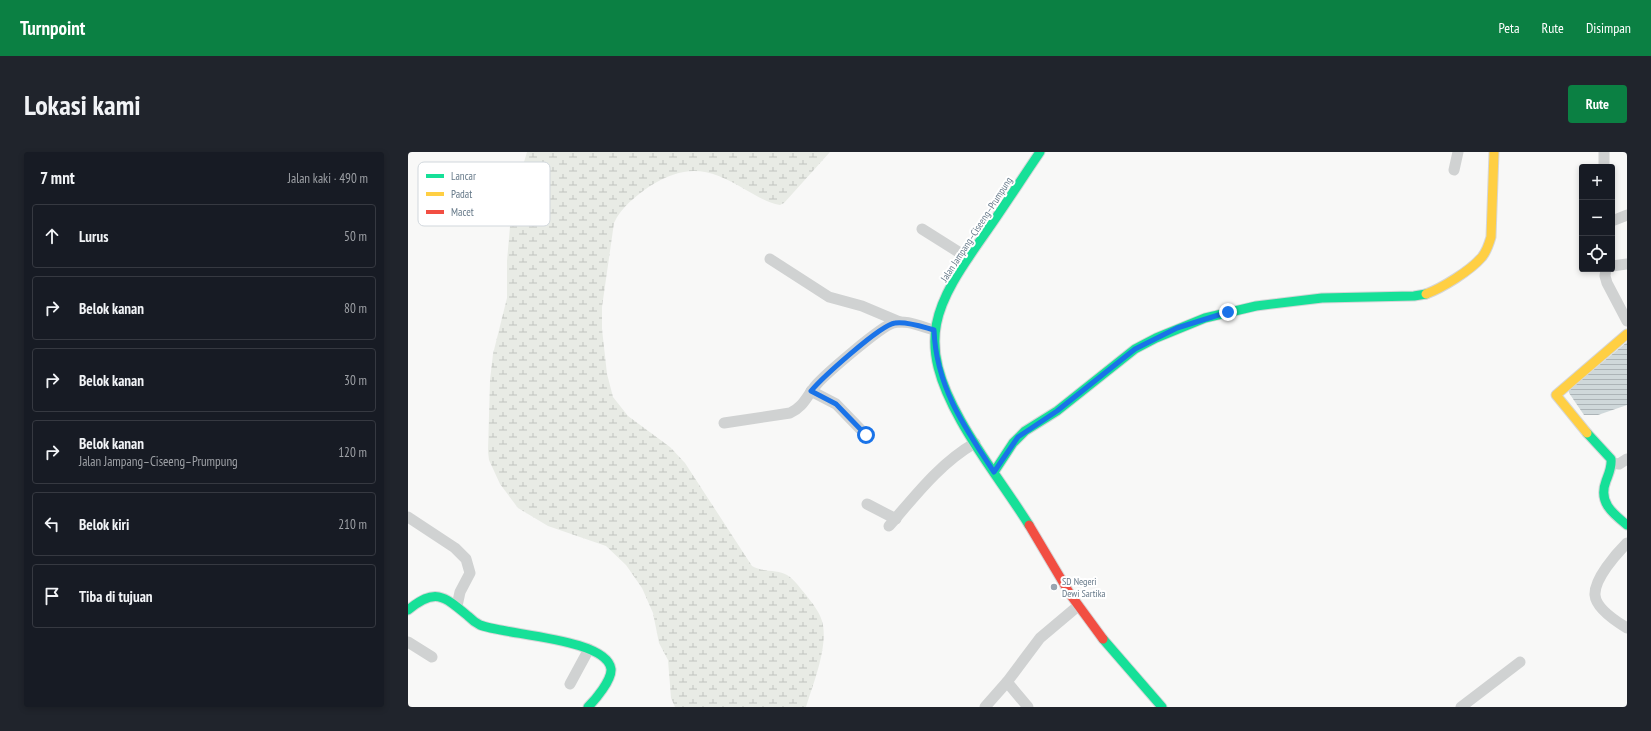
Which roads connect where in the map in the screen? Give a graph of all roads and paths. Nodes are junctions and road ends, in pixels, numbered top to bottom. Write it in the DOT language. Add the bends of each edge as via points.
graph roads {
  1 [pos="1040,152"];
  2 [pos="1458,152"];
  3 [pos="1494,152"];
  4 [pos="1604,152"];
  5 [pos="1604,164"];
  6 [pos="1454,170"];
  7 [pos="1627,215"];
  8 [pos="1615,220"];
  9 [pos="922,229"];
  10 [pos="968,258"];
  11 [pos="770,259"];
  12 [pos="1627,264"];
  13 [pos="1615,266"];
  14 [pos="1606,272"];
  15 [pos="1627,321"];
  16 [pos="900,322"];
  17 [pos="934,330"];
  18 [pos="1627,334"];
  19 [pos="811,391"];
  20 [pos="724,423"];
  21 [pos="866,435"];
  22 [pos="974,443"];
  23 [pos="1627,459"];
  24 [pos="1612,463"];
  25 [pos="994,472"];
  26 [pos="868,504"];
  27 [pos="408,517"];
  28 [pos="1627,524"];
  29 [pos="1627,543"];
  30 [pos="456,606"];
  31 [pos="1078,606"];
  32 [pos="408,610"];
  33 [pos="1627,628"];
  34 [pos="408,642"];
  35 [pos="589,649"];
  36 [pos="432,657"];
  37 [pos="1520,662"];
  38 [pos="1007,682"];
  39 [pos="570,684"];
  40 [pos="588,707"];
  41 [pos="985,707"];
  42 [pos="1028,707"];
  43 [pos="1162,707"];
  44 [pos="1461,707"];
  1 -- 10 [label="street, Jalan Jampang–Ciseeng–Prumpung"];
  2 -- 6 [label="street"];
  3 -- 25 [label="street" via="1490,237 1487,248 1471,267 1445,284 1430,292 1414,296 1322,298 1256,306 1177,328 1135,349 1057,411 1025,431 1013,443"];
  4 -- 5 [label="street"];
  7 -- 8 [label="street"];
  9 -- 10 [label="street"];
  10 -- 17 [label="street, Jalan Jampang–Ciseeng–Prumpung" via="945,296"];
  11 -- 16 [label="street" via="829,297 862,306"];
  12 -- 13 [label="street"];
  14 -- 15 [label="street" via="1607,283"];
  16 -- 17 [label="street"];
  16 -- 19 [label="street" via="879,331"];
  17 -- 22 [label="street, Jalan Jampang–Ciseeng–Prumpung" via="935,351 943,385"];
  18 -- 24 [label="street" via="1557,394"];
  19 -- 20 [label="street" via="802,406 790,413"];
  19 -- 21 [label="street" via="836,404"];
  22 -- 25 [label="street, Jalan Jampang–Ciseeng–Prumpung"];
  22 -- 26 [label="street" via="937,472 892,523"];
  23 -- 24 [label="street" via="1619,464"];
  24 -- 28 [label="street" via="1603,492 1604,502 1607,509"];
  25 -- 31 [label="street, Jalan Jampang–Ciseeng–Prumpung"];
  27 -- 30 [label="street" via="455,548 466,559 470,573"];
  29 -- 33 [label="street" via="1604,573 1595,594 1600,606"];
  30 -- 32 [label="street" via="443,598 429,596"];
  30 -- 35 [label="street" via="479,625"];
  31 -- 38 [label="street" via="1040,638"];
  31 -- 43 [label="street, Jalan Jampang–Ciseeng–Prumpung" via="1105,642"];
  34 -- 36 [label="street"];
  35 -- 39 [label="street"];
  35 -- 40 [label="street" via="604,657 611,669 599,696"];
  37 -- 44 [label="street"];
  38 -- 41 [label="street"];
  38 -- 42 [label="street"];
}
